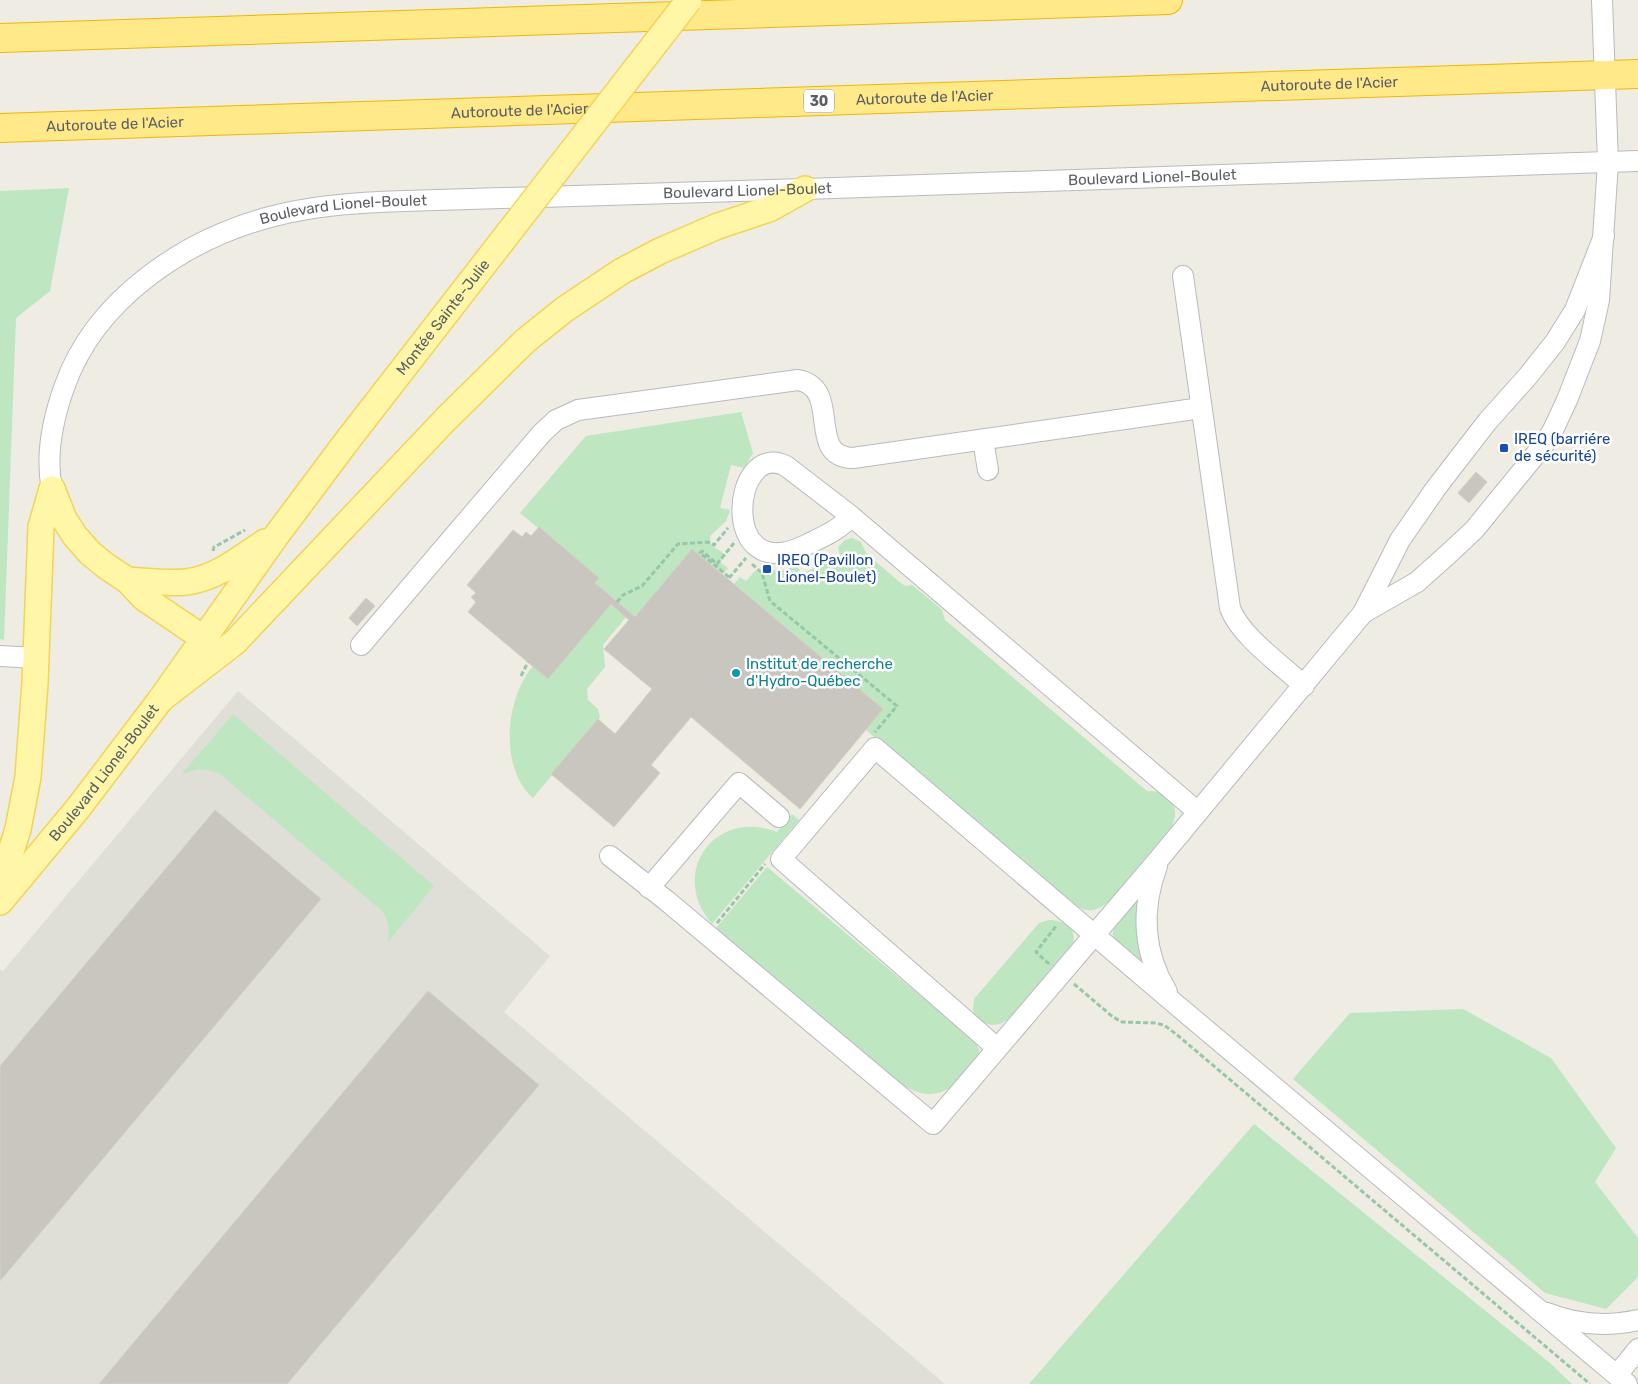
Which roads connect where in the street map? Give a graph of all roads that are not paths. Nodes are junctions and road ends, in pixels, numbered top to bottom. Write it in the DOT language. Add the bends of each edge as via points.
graph roads {
  1 [pos="689,0"];
  2 [pos="1168,0"];
  3 [pos="1602,0"];
  4 [pos="0,38"];
  5 [pos="1638,74"];
  6 [pos="1605,75"];
  7 [pos="0,128"];
  8 [pos="1638,161"];
  9 [pos="1608,162"];
  10 [pos="805,189"];
  11 [pos="1604,236"];
  12 [pos="1183,276"];
  13 [pos="1201,408"];
  14 [pos="983,440"];
  15 [pos="988,470"];
  16 [pos="52,489"];
  17 [pos="851,516"];
  18 [pos="276,536"];
  19 [pos="127,580"];
  20 [pos="1364,613"];
  21 [pos="203,638"];
  22 [pos="361,645"];
  23 [pos="0,656"];
  24 [pos="36,658"];
  25 [pos="1304,686"];
  26 [pos="161,698"];
  27 [pos="1198,812"];
  28 [pos="779,818"];
  29 [pos="610,856"];
  30 [pos="1159,859"];
  31 [pos="0,888"];
  32 [pos="649,888"];
  33 [pos="0,902"];
  34 [pos="1093,935"];
  35 [pos="1173,1002"];
  36 [pos="997,1048"];
  37 [pos="1536,1309"];
  38 [pos="1638,1320"];
  39 [pos="1638,1349"];
  40 [pos="1622,1379"];
  1 -- 18 [label="main road, Montée Sainte-Julie, bridge"];
  2 -- 4 [label="highway"];
  3 -- 6 [label="street"];
  5 -- 6 [label="highway, Autoroute de l'Acier / 30"];
  6 -- 7 [label="highway, Autoroute de l'Acier / 30"];
  6 -- 9 [label="street"];
  8 -- 9 [label="street, Boulevard Lionel-Boulet"];
  9 -- 10 [label="street, Boulevard Lionel-Boulet"];
  9 -- 11 [label="street"];
  10 -- 16 [label="street, Boulevard Lionel-Boulet" via="352,203 279,215 235,228 185,253 144,279 114,306 89,337 70,372 58,407 49,458"];
  10 -- 26 [label="main road" via="769,209 698,234 641,260 558,314 525,341 445,420 235,642"];
  11 -- 20 [label="street" via="1576,310 1556,342 1436,488 1400,540"];
  11 -- 20 [label="street" via="1599,300 1590,341 1553,430 1474,530 1416,582"];
  12 -- 13 [label="street"];
  13 -- 14 [label="street"];
  13 -- 25 [label="street" via="1233,617"];
  14 -- 15 [label="street"];
  14 -- 22 [label="street" via="843,457 832,450 828,442 818,392 808,383 798,380 570,412 542,434"];
  16 -- 19 [label="main road" via="75,536 98,559"];
  16 -- 24 [label="main road" via="41,527"];
  17 -- 17 [label="street" via="778,462 762,465 756,470 749,480 742,510 748,537 766,551 775,553 796,550 839,527"];
  17 -- 27 [label="street"];
  18 -- 19 [label="main road" via="203,578 177,583"];
  18 -- 21 [label="main road, Montée Sainte-Julie"];
  19 -- 21 [label="main road" via="144,598"];
  20 -- 25 [label="street"];
  21 -- 26 [label="main road, Boulevard Lionel-Boulet"];
  23 -- 24 [label="street"];
  24 -- 31 [label="main road" via="24,806"];
  25 -- 27 [label="street"];
  26 -- 33 [label="main road, Boulevard Lionel-Boulet" via="79,807"];
  27 -- 30 [label="street"];
  28 -- 32 [label="street" via="739,783"];
  29 -- 32 [label="street"];
  30 -- 34 [label="street"];
  30 -- 35 [label="street" via="1148,894 1146,925 1156,972"];
  32 -- 36 [label="street" via="933,1124"];
  34 -- 35 [label="street"];
  34 -- 36 [label="street"];
  34 -- 36 [label="street" via="875,748 781,859"];
  35 -- 37 [label="street"];
  37 -- 38 [label="street" via="1588,1324"];
  37 -- 40 [label="street"];
  39 -- 40 [label="street"];
}
